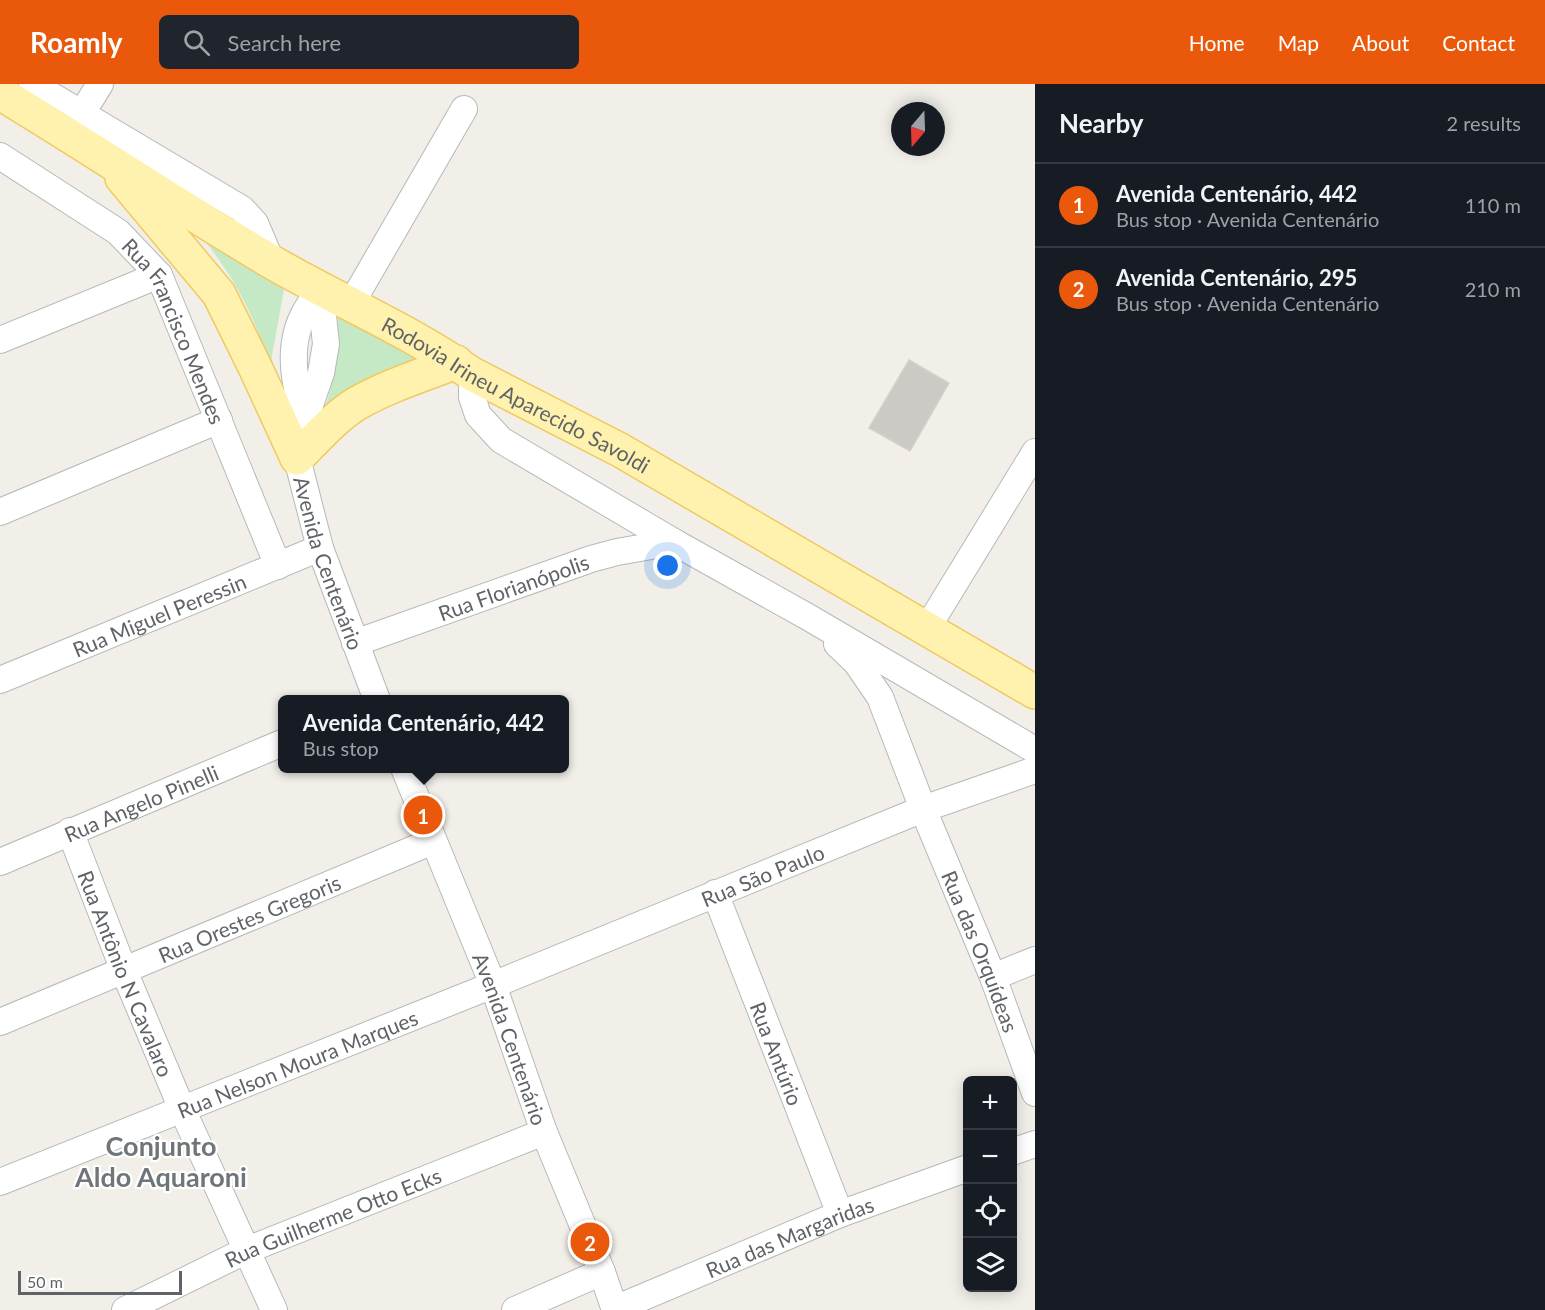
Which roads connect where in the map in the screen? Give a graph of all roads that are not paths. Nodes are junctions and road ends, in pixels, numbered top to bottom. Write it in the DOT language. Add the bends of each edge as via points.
graph roads {
  1 [pos="32,84"];
  2 [pos="100,84"];
  3 [pos="0,93"];
  4 [pos="464,109"];
  5 [pos="82,113"];
  6 [pos="103,155"];
  7 [pos="3,161"];
  8 [pos="271,261"];
  9 [pos="159,275"];
  10 [pos="320,288"];
  11 [pos="351,304"];
  12 [pos="0,340"];
  13 [pos="464,368"];
  14 [pos="219,420"];
  15 [pos="1035,452"];
  16 [pos="297,458"];
  17 [pos="0,512"];
  18 [pos="674,542"];
  19 [pos="320,548"];
  20 [pos="278,566"];
  21 [pos="808,616"];
  22 [pos="926,630"];
  23 [pos="355,643"];
  24 [pos="0,680"];
  25 [pos="1035,692"];
  26 [pos="374,695"];
  27 [pos="278,745"];
  28 [pos="1035,750"];
  29 [pos="1035,770"];
  30 [pos="406,773"];
  31 [pos="923,809"];
  32 [pos="70,831"];
  33 [pos="433,841"];
  34 [pos="0,862"];
  35 [pos="715,892"];
  36 [pos="1035,960"];
  37 [pos="124,971"];
  38 [pos="993,977"];
  39 [pos="493,985"];
  40 [pos="0,1022"];
  41 [pos="1035,1093"];
  42 [pos="182,1109"];
  43 [pos="543,1131"];
  44 [pos="1035,1144"];
  45 [pos="1017,1150"];
  46 [pos="963,1170"];
  47 [pos="0,1182"];
  48 [pos="840,1214"];
  49 [pos="247,1250"];
  50 [pos="602,1272"];
  51 [pos="125,1310"];
  52 [pos="274,1310"];
  53 [pos="515,1310"];
  54 [pos="615,1310"];
  1 -- 5 [label="street"];
  2 -- 5 [label="street"];
  3 -- 6 [label="main road, Rodovia Irineu Aparecido Savoldi"];
  4 -- 11 [label="street"];
  5 -- 8 [label="street" via="242,209 255,223"];
  6 -- 8 [label="main road, Rodovia Irineu Aparecido Savoldi"];
  6 -- 16 [label="main road" via="219,294"];
  7 -- 9 [label="street, Rua Francisco Mendes" via="118,232"];
  8 -- 10 [label="main road, Rodovia Irineu Aparecido Savoldi"];
  9 -- 12 [label="street"];
  9 -- 14 [label="street, Rua Francisco Mendes"];
  10 -- 11 [label="main road, Rodovia Irineu Aparecido Savoldi"];
  10 -- 16 [label="street, Avenida Centenário" via="303,316 295,341 293,373 304,422"];
  11 -- 13 [label="main road, Rodovia Irineu Aparecido Savoldi"];
  13 -- 16 [label="main road" via="404,382 356,404"];
  13 -- 18 [label="street" via="478,415 501,440"];
  13 -- 22 [label="main road, Rodovia Irineu Aparecido Savoldi" via="620,450"];
  14 -- 17 [label="street"];
  14 -- 20 [label="street, Rua Francisco Mendes"];
  15 -- 22 [label="street"];
  16 -- 19 [label="street, Avenida Centenário"];
  18 -- 21 [label="street"];
  18 -- 23 [label="street, Rua Florianópolis" via="591,559"];
  19 -- 20 [label="street, Rua Miguel Peressin"];
  19 -- 23 [label="street, Avenida Centenário"];
  20 -- 24 [label="street, Rua Miguel Peressin"];
  21 -- 28 [label="street"];
  21 -- 31 [label="street" via="856,662 880,697"];
  22 -- 25 [label="main road, Rodovia Irineu Aparecido Savoldi"];
  23 -- 26 [label="street, Avenida Centenário"];
  27 -- 32 [label="street, Rua Angelo Pinelli"];
  29 -- 31 [label="street, Rua São Paulo"];
  30 -- 33 [label="street, Avenida Centenário"];
  31 -- 35 [label="street, Rua São Paulo"];
  31 -- 38 [label="street, Rua das Orquídeas"];
  32 -- 34 [label="street, Rua Angelo Pinelli"];
  32 -- 37 [label="street, Rua Antônio N Cavalaro"];
  33 -- 37 [label="street, Rua Orestes Gregoris"];
  33 -- 39 [label="street, Avenida Centenário"];
  35 -- 39 [label="street, Rua São Paulo"];
  35 -- 48 [label="street, Rua Antúrio"];
  36 -- 38 [label="street"];
  37 -- 40 [label="street, Rua Orestes Gregoris"];
  37 -- 42 [label="street, Rua Antônio N Cavalaro"];
  38 -- 41 [label="street, Rua das Orquídeas"];
  39 -- 42 [label="street, Rua Nelson Moura Marques"];
  39 -- 43 [label="street, Avenida Centenário"];
  42 -- 47 [label="street, Rua Nelson Moura Marques"];
  42 -- 49 [label="street, Rua Antônio N Cavalaro"];
  43 -- 49 [label="street, Rua Guilherme Otto Ecks"];
  43 -- 50 [label="street, Avenida Centenário"];
  44 -- 45 [label="street"];
  46 -- 48 [label="street, Rua das Margaridas"];
  48 -- 54 [label="street, Rua das Margaridas"];
  49 -- 51 [label="street, Rua Guilherme Otto Ecks"];
  49 -- 52 [label="street, Rua Antônio N Cavalaro"];
  50 -- 53 [label="street"];
  50 -- 54 [label="street, Avenida Centenário"];
}
